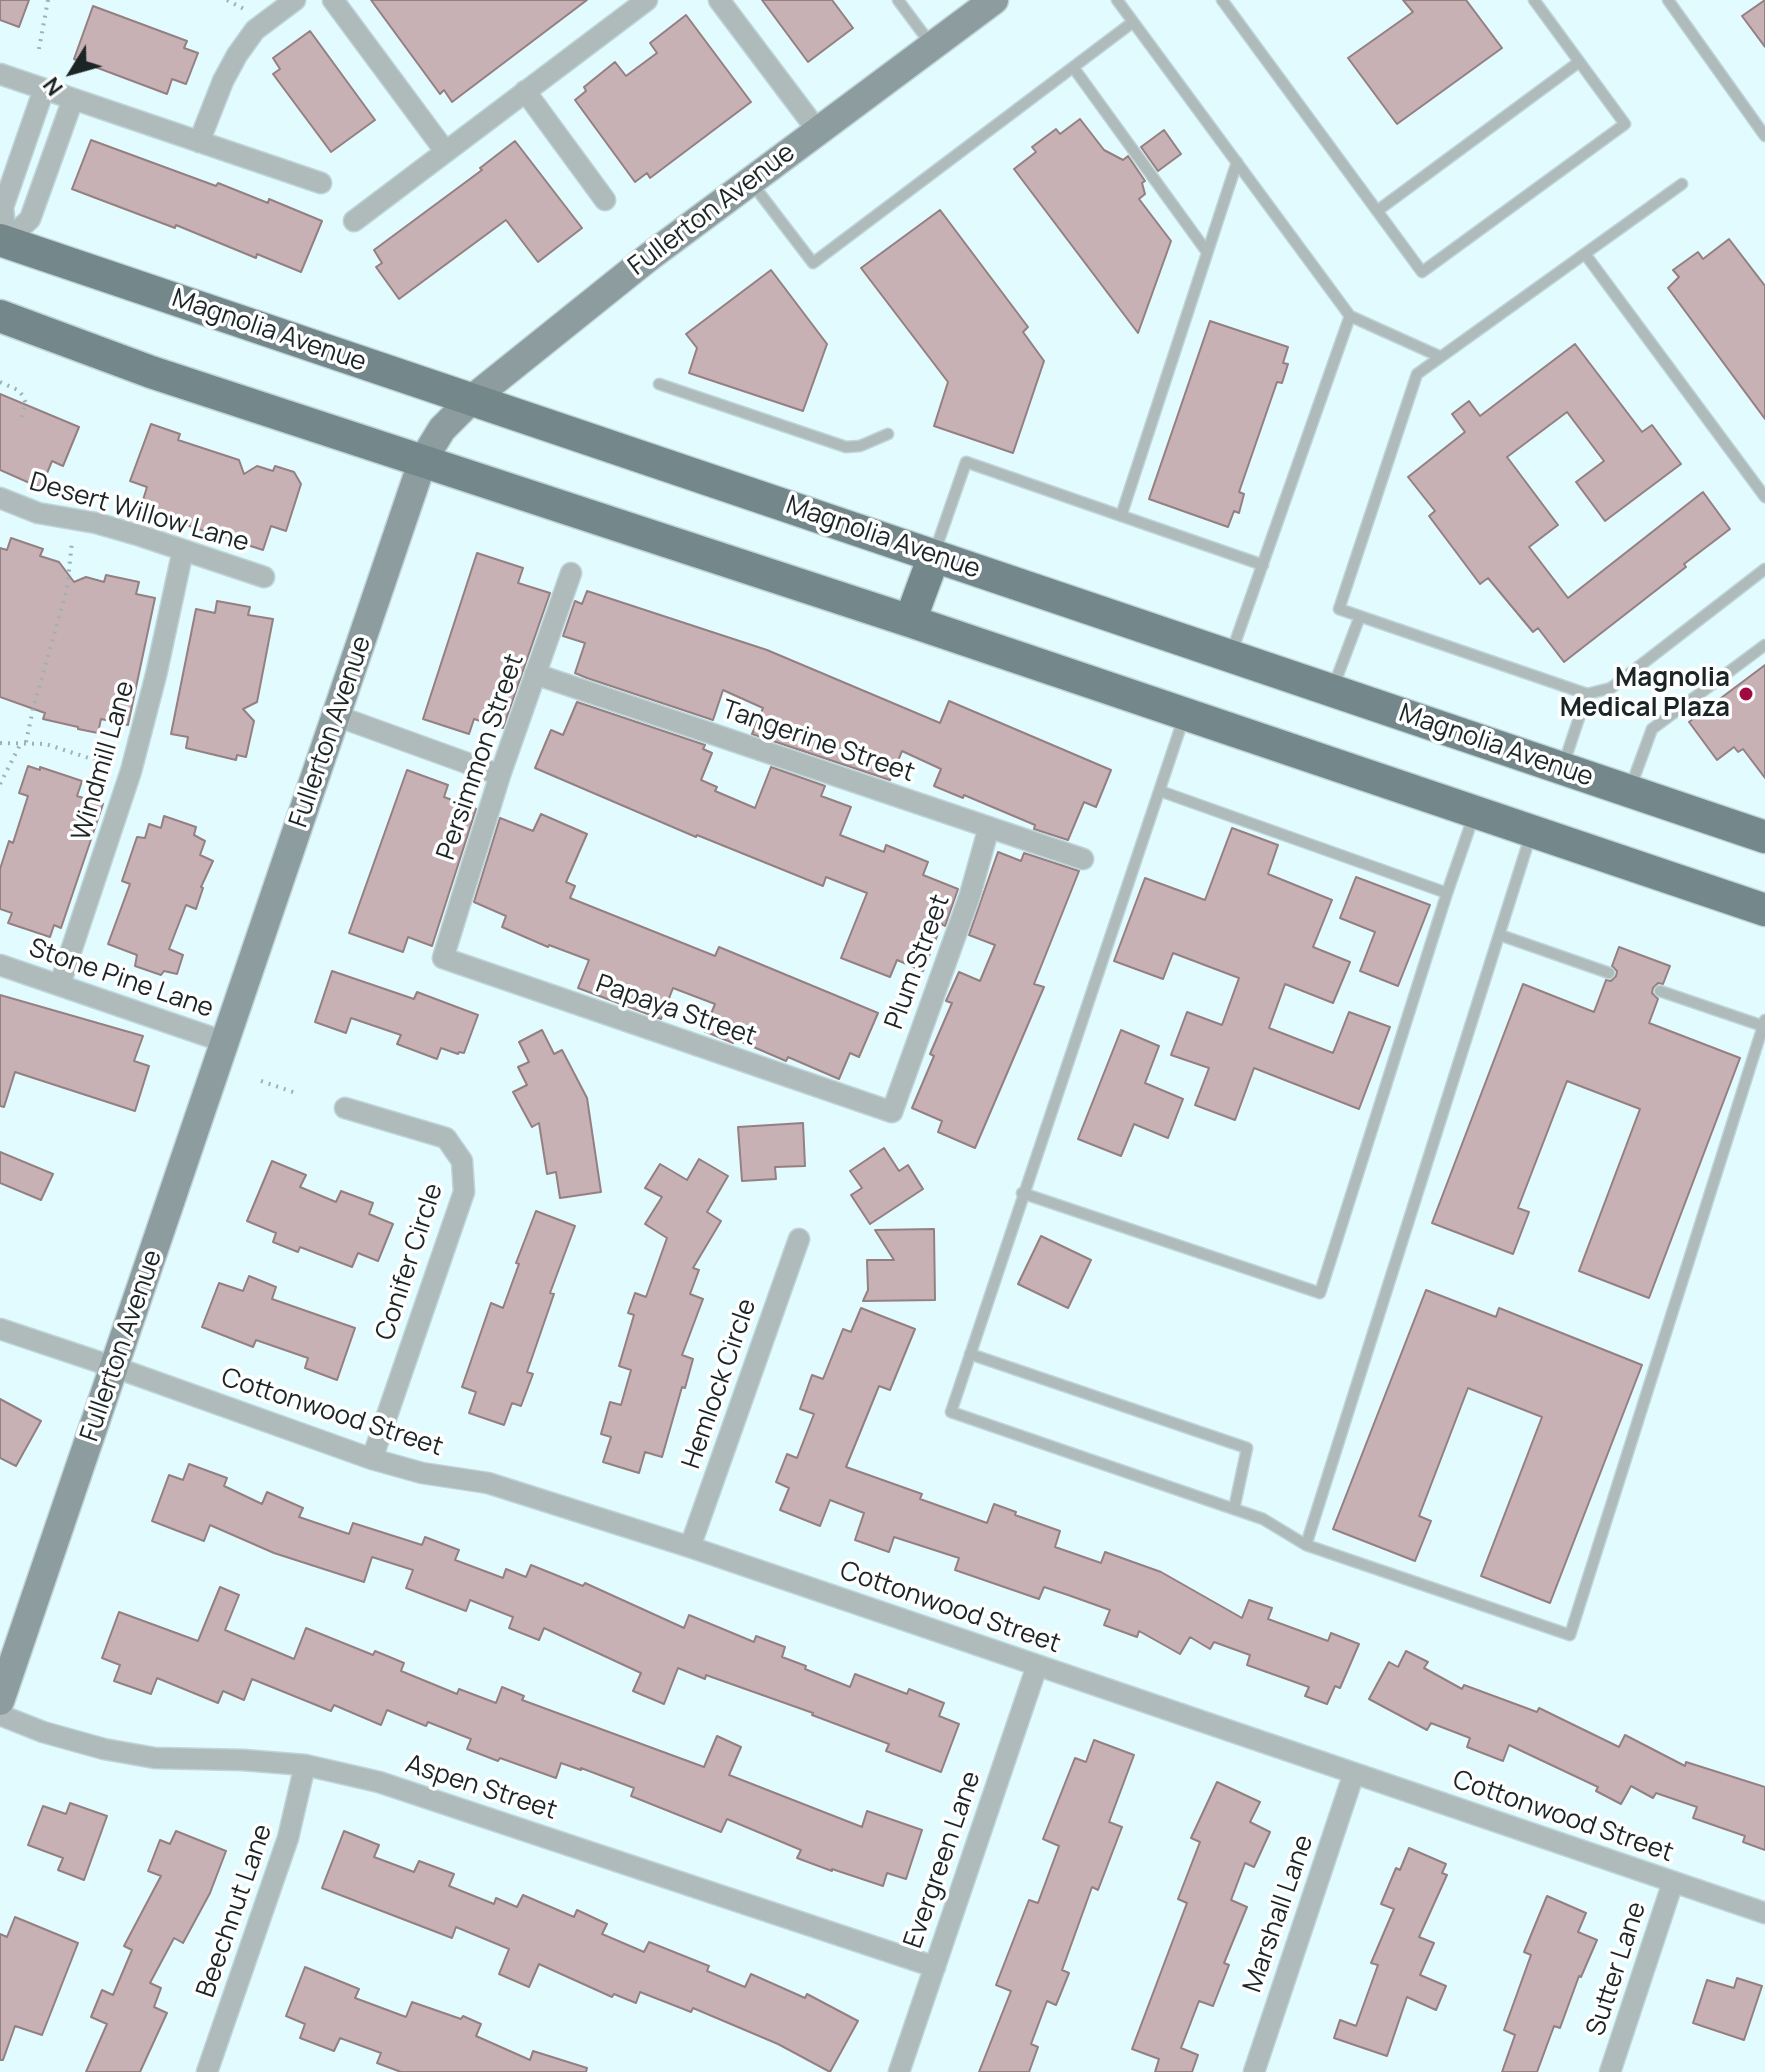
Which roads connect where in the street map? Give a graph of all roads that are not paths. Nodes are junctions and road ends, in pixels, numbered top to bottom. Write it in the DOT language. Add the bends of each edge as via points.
graph roads {
  1 [pos="295,0"];
  2 [pos="333,0"];
  3 [pos="647,0"];
  4 [pos="719,0"];
  5 [pos="898,0"];
  6 [pos="994,0"];
  7 [pos="1117,0"];
  8 [pos="1222,0"];
  9 [pos="1534,0"];
  10 [pos="1668,0"];
  11 [pos="1133,22"];
  12 [pos="932,46"];
  13 [pos="1579,62"];
  14 [pos="1073,67"];
  15 [pos="0,74"];
  16 [pos="44,89"];
  17 [pos="525,91"];
  18 [pos="73,99"];
  19 [pos="817,130"];
  20 [pos="1765,136"];
  21 [pos="199,142"];
  22 [pos="445,151"];
  23 [pos="1237,162"];
  24 [pos="750,181"];
  25 [pos="321,183"];
  26 [pos="1682,184"];
  27 [pos="605,200"];
  28 [pos="1377,211"];
  29 [pos="354,221"];
  30 [pos="2,248"];
  31 [pos="1207,252"];
  32 [pos="1585,254"];
  33 [pos="0,316"];
  34 [pos="1350,316"];
  35 [pos="1441,357"];
  36 [pos="659,384"];
  37 [pos="472,399"];
  38 [pos="888,434"];
  39 [pos="423,460"];
  40 [pos="1765,497"];
  41 [pos="0,498"];
  42 [pos="1121,516"];
  43 [pos="183,550"];
  44 [pos="934,556"];
  45 [pos="1263,565"];
  46 [pos="1765,569"];
  47 [pos="571,573"];
  48 [pos="264,577"];
  49 [pos="1360,616"];
  50 [pos="910,621"];
  51 [pos="1765,645"];
  52 [pos="1231,656"];
  53 [pos="535,674"];
  54 [pos="1332,690"];
  55 [pos="1587,694"];
  56 [pos="1185,713"];
  57 [pos="337,716"];
  58 [pos="1563,768"];
  59 [pos="500,775"];
  60 [pos="1160,791"];
  61 [pos="1630,791"];
  62 [pos="1475,812"];
  63 [pos="989,827"];
  64 [pos="1532,831"];
  65 [pos="1765,837"];
  66 [pos="1083,859"];
  67 [pos="1447,893"];
  68 [pos="1765,910"];
  69 [pos="1500,935"];
  70 [pos="443,958"];
  71 [pos="0,965"];
  72 [pos="1609,973"];
  73 [pos="60,984"];
  74 [pos="1660,991"];
  75 [pos="1764,1023"];
  76 [pos="225,1042"];
  77 [pos="345,1108"];
  78 [pos="892,1112"];
  79 [pos="1022,1193"];
  80 [pos="799,1239"];
  81 [pos="0,1329"];
  82 [pos="970,1354"];
  83 [pos="114,1367"];
  84 [pos="372,1459"];
  85 [pos="1234,1509"];
  86 [pos="1306,1545"];
  87 [pos="690,1547"];
  88 [pos="1037,1666"];
  89 [pos="0,1701"];
  90 [pos="0,1715"];
  91 [pos="305,1765"];
  92 [pos="1354,1773"];
  93 [pos="1673,1882"];
  94 [pos="1765,1913"];
  95 [pos="935,1967"];
  96 [pos="210,2071"];
  97 [pos="899,2072"];
  98 [pos="1254,2072"];
  99 [pos="1610,2072"];
  1 -- 21 [label="street" via="255,30 237,55"];
  2 -- 22 [label="street"];
  3 -- 17 [label="street"];
  4 -- 19 [label="street"];
  5 -- 12 [label="lane"];
  6 -- 12 [label="main road, Fullerton Avenue"];
  7 -- 11 [label="lane"];
  8 -- 28 [label="lane"];
  9 -- 13 [label="lane"];
  10 -- 20 [label="lane"];
  11 -- 14 [label="lane"];
  11 -- 23 [label="lane"];
  12 -- 19 [label="main road, Fullerton Avenue"];
  13 -- 28 [label="lane"];
  13 -- 28 [label="lane" via="1625,124 1422,272"];
  14 -- 24 [label="lane" via="813,263"];
  14 -- 31 [label="lane"];
  15 -- 16 [label="street"];
  16 -- 18 [label="street"];
  16 -- 30 [label="street" via="3,207"];
  17 -- 22 [label="street"];
  17 -- 27 [label="street"];
  18 -- 21 [label="street"];
  18 -- 30 [label="street" via="30,219"];
  19 -- 24 [label="main road, Fullerton Avenue"];
  21 -- 25 [label="street"];
  22 -- 29 [label="street"];
  23 -- 31 [label="lane"];
  23 -- 34 [label="lane"];
  24 -- 37 [label="main road, Fullerton Avenue"];
  26 -- 32 [label="lane"];
  30 -- 37 [label="main road, Magnolia Avenue"];
  31 -- 42 [label="lane"];
  32 -- 35 [label="lane"];
  32 -- 40 [label="lane"];
  33 -- 39 [label="main road" via="151,372"];
  34 -- 35 [label="lane"];
  34 -- 45 [label="lane"];
  35 -- 49 [label="lane" via="1417,374 1339,609"];
  36 -- 38 [label="lane" via="846,447"];
  37 -- 39 [label="main road, Fullerton Avenue" via="442,429"];
  37 -- 44 [label="main road, Magnolia Avenue"];
  39 -- 50 [label="main road"];
  39 -- 57 [label="main road, Fullerton Avenue"];
  41 -- 43 [label="street, Desert Willow Lane" via="38,513 96,523"];
  42 -- 44 [label="lane" via="966,462"];
  42 -- 45 [label="lane"];
  43 -- 48 [label="street, Desert Willow Lane"];
  43 -- 73 [label="street, Windmill Lane" via="131,771"];
  44 -- 50 [label="main road"];
  44 -- 52 [label="main road, Magnolia Avenue"];
  45 -- 52 [label="lane"];
  46 -- 55 [label="lane" via="1611,688"];
  47 -- 53 [label="street, Persimmon Street"];
  49 -- 54 [label="lane"];
  49 -- 55 [label="lane"];
  50 -- 56 [label="main road"];
  51 -- 61 [label="lane" via="1652,729"];
  52 -- 54 [label="main road, Magnolia Avenue"];
  53 -- 59 [label="street, Persimmon Street"];
  53 -- 63 [label="street, Tangerine Street"];
  54 -- 58 [label="main road, Magnolia Avenue"];
  55 -- 58 [label="lane"];
  56 -- 60 [label="lane"];
  56 -- 62 [label="main road"];
  57 -- 59 [label="street"];
  57 -- 76 [label="main road, Fullerton Avenue"];
  58 -- 61 [label="main road, Magnolia Avenue"];
  59 -- 70 [label="street, Persimmon Street"];
  60 -- 67 [label="lane"];
  60 -- 79 [label="lane"];
  61 -- 65 [label="main road, Magnolia Avenue"];
  62 -- 64 [label="main road"];
  62 -- 67 [label="lane"];
  63 -- 66 [label="street, Tangerine Street"];
  63 -- 78 [label="street, Plum Street"];
  64 -- 68 [label="main road"];
  64 -- 69 [label="lane"];
  67 -- 79 [label="lane" via="1320,1293"];
  69 -- 72 [label="lane"];
  69 -- 86 [label="lane"];
  70 -- 78 [label="street, Papaya Street"];
  71 -- 73 [label="street, Stone Pine Lane"];
  73 -- 76 [label="street, Stone Pine Lane"];
  74 -- 75 [label="lane"];
  75 -- 86 [label="lane" via="1570,1635"];
  76 -- 83 [label="main road, Fullerton Avenue"];
  77 -- 84 [label="street, Conifer Circle" via="446,1138 462,1161 464,1192"];
  79 -- 82 [label="lane"];
  80 -- 87 [label="street, Hemlock Circle"];
  81 -- 83 [label="street, Cottonwood Street"];
  82 -- 85 [label="lane" via="1247,1448"];
  82 -- 85 [label="lane" via="951,1412"];
  83 -- 84 [label="street, Cottonwood Street"];
  83 -- 89 [label="main road, Fullerton Avenue"];
  84 -- 87 [label="street, Cottonwood Street" via="488,1483"];
  85 -- 86 [label="lane" via="1263,1519"];
  87 -- 88 [label="street, Cottonwood Street"];
  88 -- 92 [label="street, Cottonwood Street"];
  88 -- 95 [label="street, Evergreen Lane"];
  90 -- 91 [label="street, Aspen Street" via="49,1734 155,1758"];
  91 -- 95 [label="street, Aspen Street" via="379,1782"];
  91 -- 96 [label="street, Beechnut Lane" via="288,1838"];
  92 -- 93 [label="street, Cottonwood Street"];
  92 -- 98 [label="street, Marshall Lane"];
  93 -- 94 [label="street, Cottonwood Street"];
  93 -- 99 [label="street, Sutter Lane"];
  95 -- 97 [label="street, Evergreen Lane"];
}
